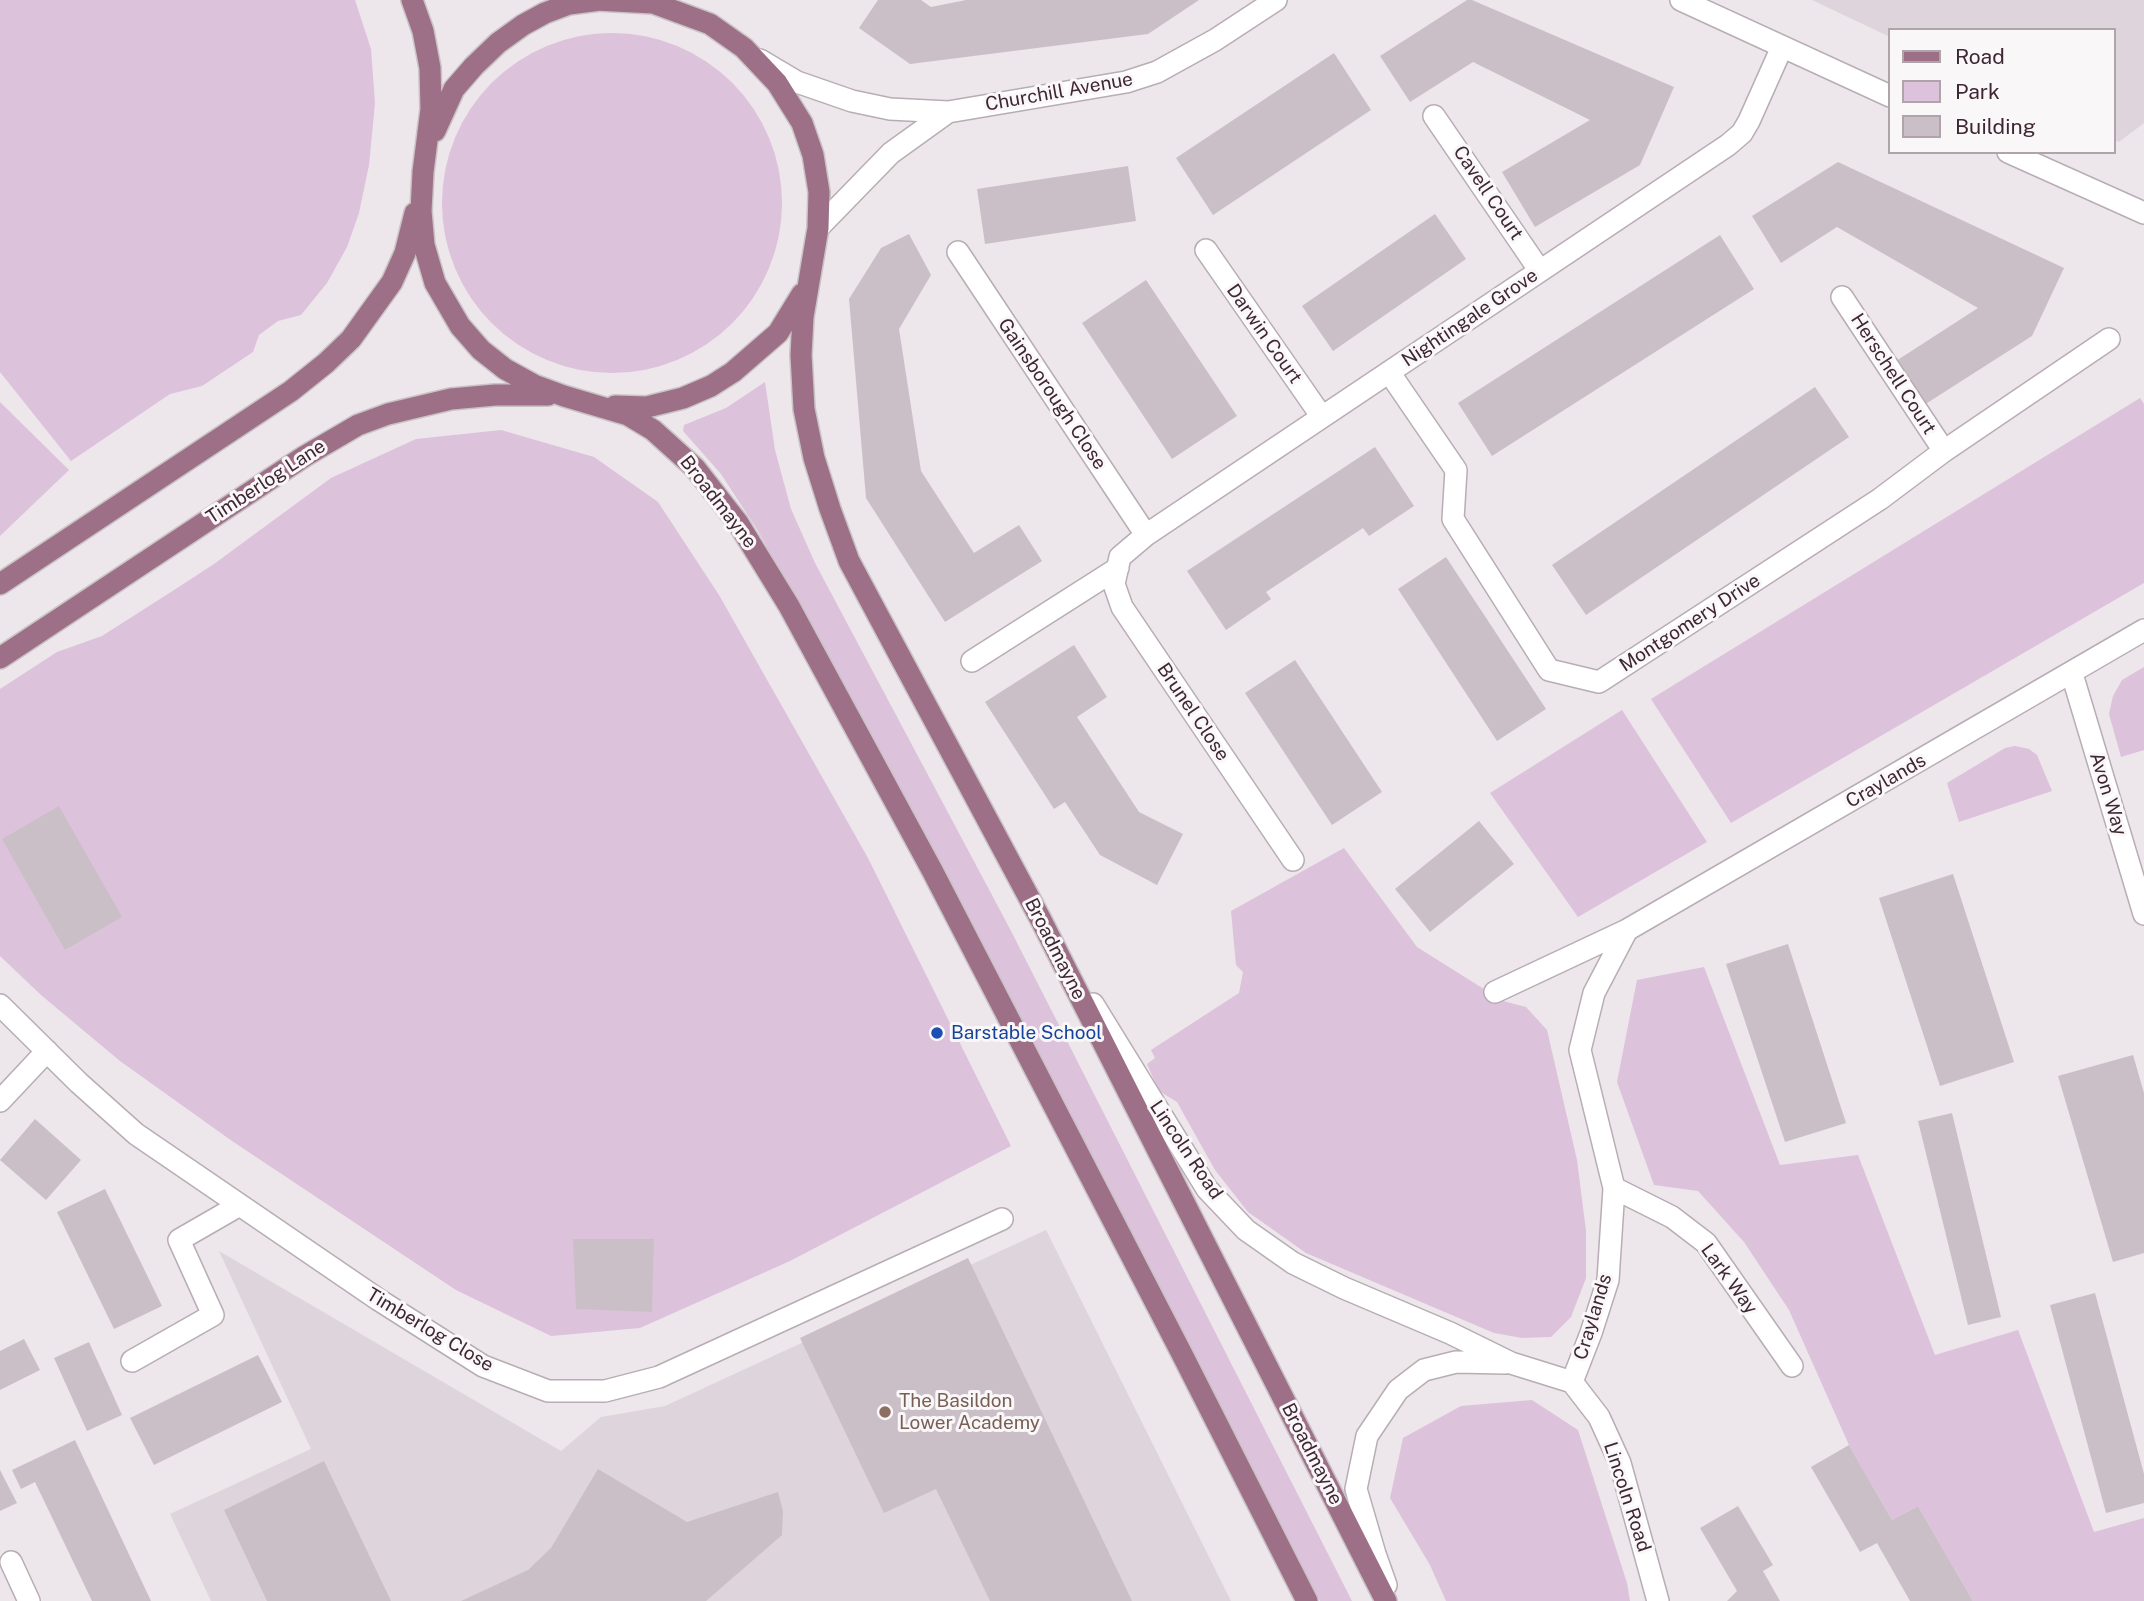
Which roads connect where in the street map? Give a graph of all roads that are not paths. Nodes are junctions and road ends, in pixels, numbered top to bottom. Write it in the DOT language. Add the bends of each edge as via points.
graph roads {
  1 [pos="412,0"];
  2 [pos="598,0"];
  3 [pos="1276,0"];
  4 [pos="1681,0"];
  5 [pos="1782,47"];
  6 [pos="744,48"];
  7 [pos="1888,95"];
  8 [pos="948,112"];
  9 [pos="1434,116"];
  10 [pos="2012,154"];
  11 [pos="425,162"];
  12 [pos="2144,213"];
  13 [pos="818,228"];
  14 [pos="1206,250"];
  15 [pos="958,252"];
  16 [pos="1540,271"];
  17 [pos="810,276"];
  18 [pos="1842,297"];
  19 [pos="2109,339"];
  20 [pos="1389,372"];
  21 [pos="564,396"];
  22 [pos="599,405"];
  23 [pos="1322,417"];
  24 [pos="1944,451"];
  25 [pos="1146,536"];
  26 [pos="1119,563"];
  27 [pos="0,584"];
  28 [pos="2144,630"];
  29 [pos="0,658"];
  30 [pos="972,661"];
  31 [pos="2072,674"];
  32 [pos="1293,860"];
  33 [pos="2144,914"];
  34 [pos="1041,920"];
  35 [pos="1627,930"];
  36 [pos="1495,992"];
  37 [pos="0,1005"];
  38 [pos="47,1051"];
  39 [pos="0,1101"];
  40 [pos="1614,1188"];
  41 [pos="238,1206"];
  42 [pos="1002,1219"];
  43 [pos="132,1361"];
  44 [pos="1511,1363"];
  45 [pos="1792,1366"];
  46 [pos="1572,1382"];
  47 [pos="11,1562"];
  48 [pos="29,1601"];
  49 [pos="1307,1601"];
  50 [pos="1386,1601"];
  51 [pos="1392,1601"];
  52 [pos="1658,1601"];
  1 -- 11 [label="main road, Broadmayne" via="430,68"];
  2 -- 6 [label="main road, Broadmayne" via="653,3 681,12 710,24"];
  2 -- 11 [label="main road, Broadmayne" via="545,13 498,43 454,89"];
  3 -- 8 [label="street, Churchill Avenue" via="1157,72 1126,82"];
  4 -- 5 [label="street"];
  5 -- 7 [label="street"];
  5 -- 16 [label="street, Nightingale Grove" via="1742,133"];
  6 -- 8 [label="street, Churchill Avenue" via="820,92 890,109"];
  6 -- 13 [label="main road, Broadmayne" via="777,83 802,123 819,192"];
  8 -- 13 [label="street, Churchill Avenue" via="891,153"];
  9 -- 16 [label="street, Cavell Court"];
  10 -- 12 [label="street"];
  11 -- 21 [label="main road, Broadmayne" via="424,245 435,283 460,326 481,351 505,369"];
  11 -- 27 [label="main road" via="405,253 392,282 351,339 291,391"];
  13 -- 17 [label="main road, Broadmayne"];
  14 -- 23 [label="street, Darwin Court"];
  15 -- 25 [label="street, Gainsborough Close"];
  16 -- 20 [label="street, Nightingale Grove"];
  17 -- 22 [label="main road, Broadmayne" via="778,333 711,386 648,407"];
  17 -- 34 [label="main road, Broadmayne" via="801,355 804,409 830,509 849,561"];
  18 -- 24 [label="street, Herschell Court"];
  19 -- 24 [label="street, Montgomery Drive"];
  20 -- 23 [label="street, Nightingale Grove"];
  20 -- 24 [label="street, Montgomery Drive" via="1455,470 1453,519 1549,670 1599,682 1880,499"];
  21 -- 22 [label="main road, Broadmayne"];
  21 -- 29 [label="main road, Timberlog Lane" via="451,399 358,425"];
  22 -- 49 [label="main road, Broadmayne" via="628,415 676,449 717,495 761,557 933,872"];
  23 -- 25 [label="street, Nightingale Grove"];
  25 -- 26 [label="street, Nightingale Grove"];
  26 -- 30 [label="street, Nightingale Grove"];
  26 -- 32 [label="street, Brunel Close" via="1114,584 1122,607"];
  28 -- 31 [label="street, Craylands"];
  31 -- 33 [label="street, Avon Way"];
  31 -- 35 [label="street, Craylands"];
  34 -- 44 [label="street, Lincoln Road" via="1207,1189 1246,1230 1293,1263"];
  34 -- 50 [label="main road, Broadmayne"];
  35 -- 36 [label="street, Craylands"];
  35 -- 40 [label="street, Craylands" via="1594,993 1580,1050"];
  37 -- 38 [label="street, Timberlog Close"];
  38 -- 39 [label="street"];
  38 -- 41 [label="street, Timberlog Close" via="136,1134"];
  40 -- 45 [label="street, Lark Way" via="1672,1217 1706,1243"];
  40 -- 46 [label="street, Craylands" via="1608,1280"];
  41 -- 42 [label="street, Timberlog Close" via="483,1366 548,1391 606,1391 659,1377"];
  41 -- 43 [label="street" via="179,1240 214,1315"];
  44 -- 46 [label="street, Lincoln Road"];
  44 -- 51 [label="street, Lincoln Road" via="1456,1362 1424,1370 1398,1390 1367,1436 1356,1489"];
  46 -- 52 [label="street, Lincoln Road" via="1599,1417 1620,1463"];
  47 -- 48 [label="street"];
}
